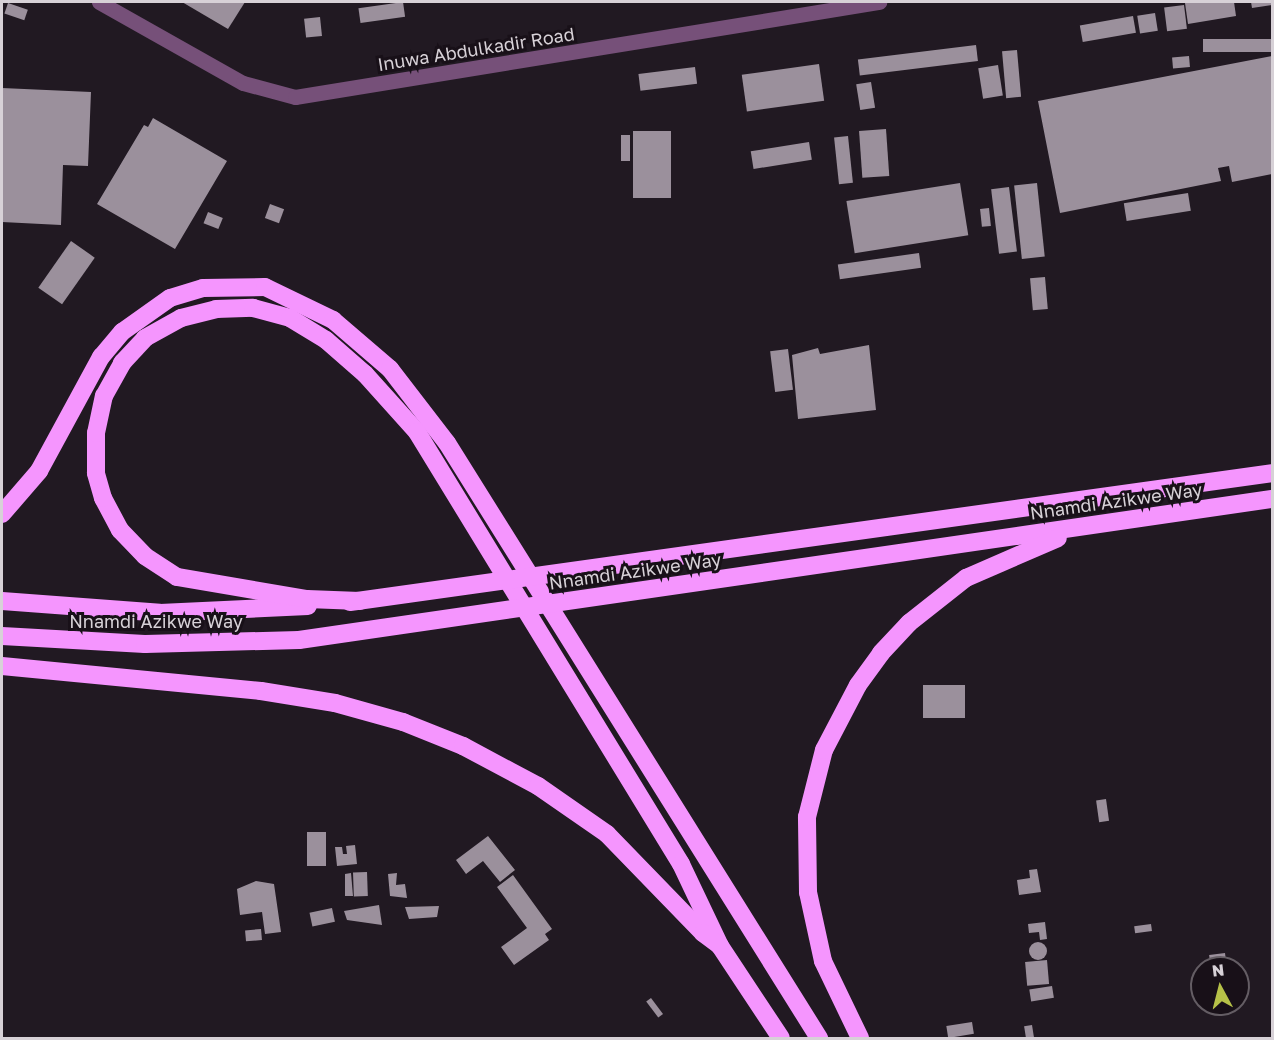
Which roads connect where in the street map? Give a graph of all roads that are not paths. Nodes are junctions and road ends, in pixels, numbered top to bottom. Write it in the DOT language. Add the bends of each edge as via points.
graph roads {
  1 [pos="99,2"];
  2 [pos="879,2"];
  3 [pos="1272,473"];
  4 [pos="1272,499"];
  5 [pos="2,514"];
  6 [pos="1088,526"];
  7 [pos="2,601"];
  8 [pos="360,601"];
  9 [pos="2,636"];
  10 [pos="2,666"];
  11 [pos="720,946"];
  12 [pos="780,1038"];
  13 [pos="819,1038"];
  14 [pos="860,1038"];
  1 -- 2 [label="street, Inuwa Abdulkadir Road" via="243,83 295,97"];
  3 -- 8 [label="highway, Nnamdi Azikwe Way"];
  4 -- 6 [label="highway, Nnamdi Azikwe Way"];
  5 -- 13 [label="highway" via="27,489 52,450 101,357 122,332 171,298 203,288 265,287 333,320 390,369 447,442"];
  6 -- 9 [label="highway, Nnamdi Azikwe Way" via="299,640 70,643"];
  6 -- 14 [label="highway" via="1002,559 932,603 881,652 837,719 824,750 807,817 807,892 823,961"];
  7 -- 8 [label="highway, Nnamdi Azikwe Way" via="160,613 233,612"];
  8 -- 11 [label="highway" via="296,597 177,577 145,556 120,530 103,498 96,474 96,433 104,396 122,363 145,338 181,318 216,309 253,308 290,318 326,340 365,374 417,432 681,864"];
  10 -- 11 [label="highway" via="261,691 404,722 463,746 555,798 606,834 702,933"];
  11 -- 12 [label="highway"];
}
